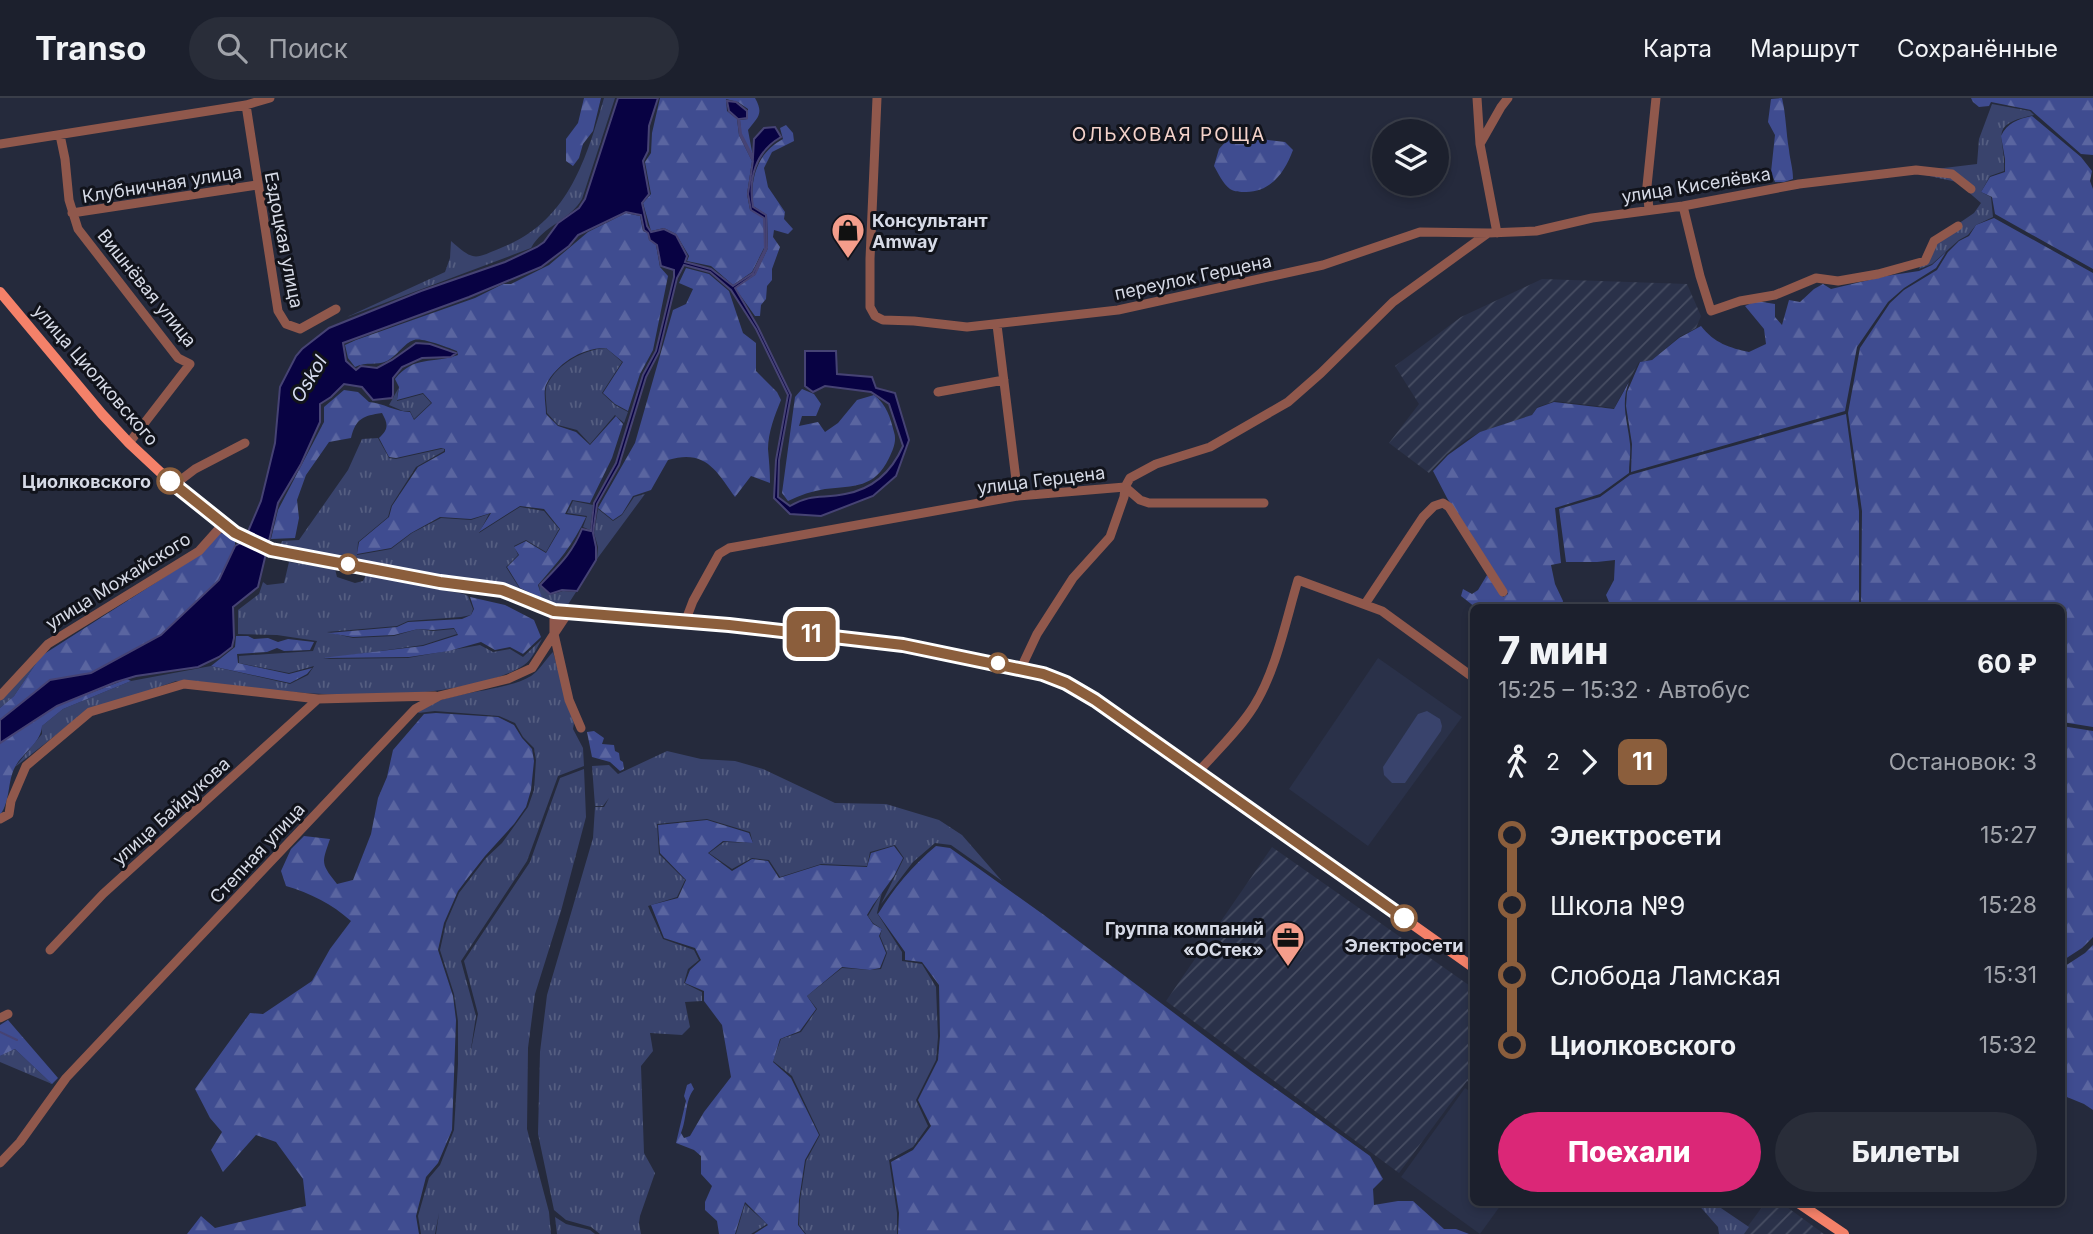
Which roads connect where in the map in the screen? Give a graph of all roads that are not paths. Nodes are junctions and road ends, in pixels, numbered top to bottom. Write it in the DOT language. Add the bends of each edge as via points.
graph roads {
  1 [pos="877,98"];
  2 [pos="1476,98"];
  3 [pos="1508,98"];
  4 [pos="1656,98"];
  5 [pos="268,99"];
  6 [pos="246,105"];
  7 [pos="60,135"];
  8 [pos="0,144"];
  9 [pos="1480,144"];
  10 [pos="257,185"];
  11 [pos="1971,189"];
  12 [pos="1684,206"];
  13 [pos="1649,210"];
  14 [pos="72,214"];
  15 [pos="1958,226"];
  16 [pos="1420,232"];
  17 [pos="1493,233"];
  18 [pos="0,292"];
  19 [pos="336,309"];
  20 [pos="997,325"];
  21 [pos="1004,380"];
  22 [pos="938,392"];
  23 [pos="129,443"];
  24 [pos="245,443"];
  25 [pos="174,485"];
  26 [pos="1125,487"];
  27 [pos="1018,496"];
  28 [pos="1264,503"];
  29 [pos="225,523"];
  30 [pos="1503,592"];
  31 [pos="1365,604"];
  32 [pos="554,611"];
  33 [pos="568,613"];
  34 [pos="685,622"];
  35 [pos="554,635"];
  36 [pos="1021,668"];
  37 [pos="1470,675"];
  38 [pos="0,696"];
  39 [pos="439,696"];
  40 [pos="318,699"];
  41 [pos="581,728"];
  42 [pos="1198,772"];
  43 [pos="0,819"];
  44 [pos="50,950"];
  45 [pos="1470,964"];
  46 [pos="0,1163"];
  47 [pos="1806,1206"];
  48 [pos="1844,1234"];
  1 -- 20 [label="street, переулок Герцена" via="870,307 883,320"];
  2 -- 9 [label="street"];
  3 -- 9 [label="street"];
  4 -- 13 [label="street"];
  5 -- 6 [label="street"];
  6 -- 7 [label="street"];
  6 -- 10 [label="street, Ездоцкая улица"];
  7 -- 8 [label="street"];
  7 -- 14 [label="street, Вишнёвая улица"];
  9 -- 17 [label="street"];
  10 -- 14 [label="street, Клубничная улица"];
  10 -- 19 [label="street, Ездоцкая улица" via="278,311 286,324 300,328"];
  11 -- 12 [label="street, улица Киселёвка" via="1952,174 1916,170 1799,184"];
  12 -- 13 [label="street, улица Киселёвка"];
  12 -- 15 [label="street" via="1711,311 1775,295 1816,278 1839,281 1925,261 1934,241"];
  13 -- 17 [label="street, улица Киселёвка" via="1536,231"];
  14 -- 23 [label="street, Вишнёвая улица" via="78,229 178,358 190,364"];
  16 -- 17 [label="street, улица Киселёвка"];
  16 -- 20 [label="street, переулок Герцена" via="1323,265 1118,310"];
  17 -- 26 [label="street, улица Герцена" via="1393,302 1288,402 1210,447 1156,464 1130,478"];
  18 -- 23 [label="main road, улица Циолковского"];
  20 -- 21 [label="street"];
  21 -- 22 [label="street"];
  21 -- 27 [label="street"];
  23 -- 25 [label="main road, улица Циолковского"];
  24 -- 25 [label="street"];
  25 -- 29 [label="main road, улица Циолковского"];
  26 -- 27 [label="street, улица Герцена"];
  26 -- 28 [label="street" via="1149,503"];
  26 -- 36 [label="street" via="1110,537 1073,578"];
  27 -- 34 [label="street, улица Герцена" via="729,548 719,554"];
  29 -- 32 [label="main road, улица Циолковского" via="271,550 502,590"];
  29 -- 38 [label="street, улица Можайского" via="199,551 48,644"];
  30 -- 31 [label="street" via="1450,507 1443,503 1423,517"];
  31 -- 37 [label="street" via="1382,611"];
  31 -- 42 [label="street" via="1298,580 1258,698"];
  32 -- 33 [label="main road, улица Циолковского"];
  32 -- 35 [label="street"];
  33 -- 34 [label="main road, улица Циолковского"];
  33 -- 35 [label="street, Степная улица"];
  34 -- 36 [label="main road, улица Циолковского" via="903,645"];
  35 -- 39 [label="street, Степная улица" via="532,668 508,679"];
  35 -- 41 [label="street" via="569,700"];
  36 -- 42 [label="main road, улица Циолковского" via="1066,683 1095,700"];
  39 -- 40 [label="street"];
  39 -- 46 [label="street, Степная улица" via="415,709 66,1078"];
  40 -- 43 [label="street" via="184,684 90,712 26,766 9,814"];
  40 -- 44 [label="street, улица Байдукова" via="103,894"];
  42 -- 45 [label="main road, улица Циолковского"];
  47 -- 48 [label="main road"];
}
